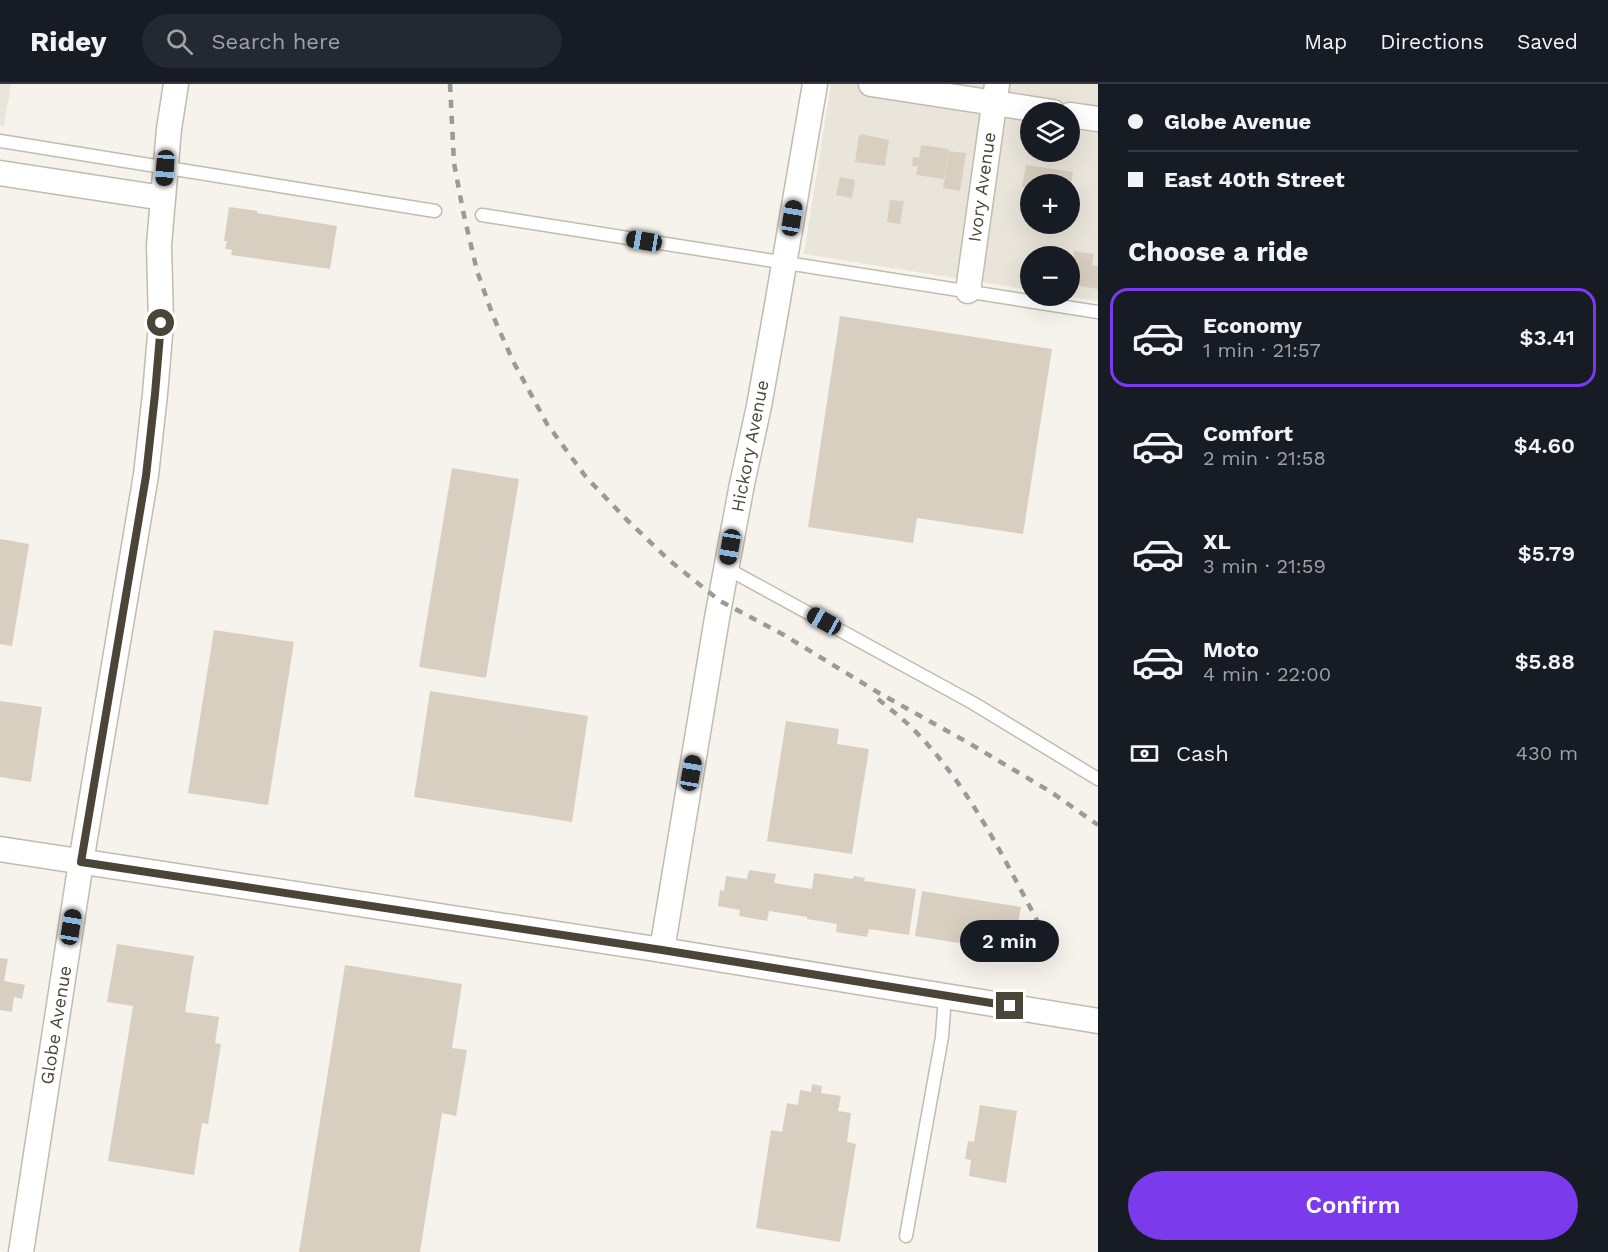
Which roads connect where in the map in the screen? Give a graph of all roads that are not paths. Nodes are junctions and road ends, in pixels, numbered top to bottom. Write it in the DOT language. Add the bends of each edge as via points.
graph roads {
  1 [pos="176,84"];
  2 [pos="814,84"];
  3 [pos="871,84"];
  4 [pos="996,94"];
  5 [pos="1021,102"];
  6 [pos="1080,116"];
  7 [pos="1098,119"];
  8 [pos="0,141"];
  9 [pos="165,168"];
  10 [pos="0,173"];
  11 [pos="163,198"];
  12 [pos="435,211"];
  13 [pos="482,215"];
  14 [pos="784,263"];
  15 [pos="968,291"];
  16 [pos="1098,312"];
  17 [pos="726,568"];
  18 [pos="1098,779"];
  19 [pos="0,849"];
  20 [pos="81,862"];
  21 [pos="662,950"];
  22 [pos="945,996"];
  23 [pos="1098,1021"];
  24 [pos="906,1236"];
  25 [pos="21,1252"];
  1 -- 9 [label="street, Globe Avenue"];
  2 -- 14 [label="street, Hickory Avenue"];
  3 -- 4 [label="street"];
  4 -- 5 [label="street"];
  4 -- 15 [label="street, Ivory Avenue"];
  6 -- 7 [label="street"];
  8 -- 9 [label="lane"];
  9 -- 11 [label="street, Globe Avenue"];
  9 -- 12 [label="lane"];
  10 -- 11 [label="street"];
  11 -- 20 [label="street, Globe Avenue" via="159,245 161,323 147,464"];
  13 -- 14 [label="lane"];
  14 -- 15 [label="lane"];
  14 -- 17 [label="street, Hickory Avenue"];
  15 -- 16 [label="lane"];
  17 -- 18 [label="lane" via="973,703"];
  17 -- 21 [label="street, Hickory Avenue"];
  19 -- 20 [label="street"];
  20 -- 21 [label="street"];
  20 -- 25 [label="street, Globe Avenue"];
  21 -- 22 [label="street"];
  22 -- 23 [label="street"];
  22 -- 24 [label="lane" via="942,1037"];
}
